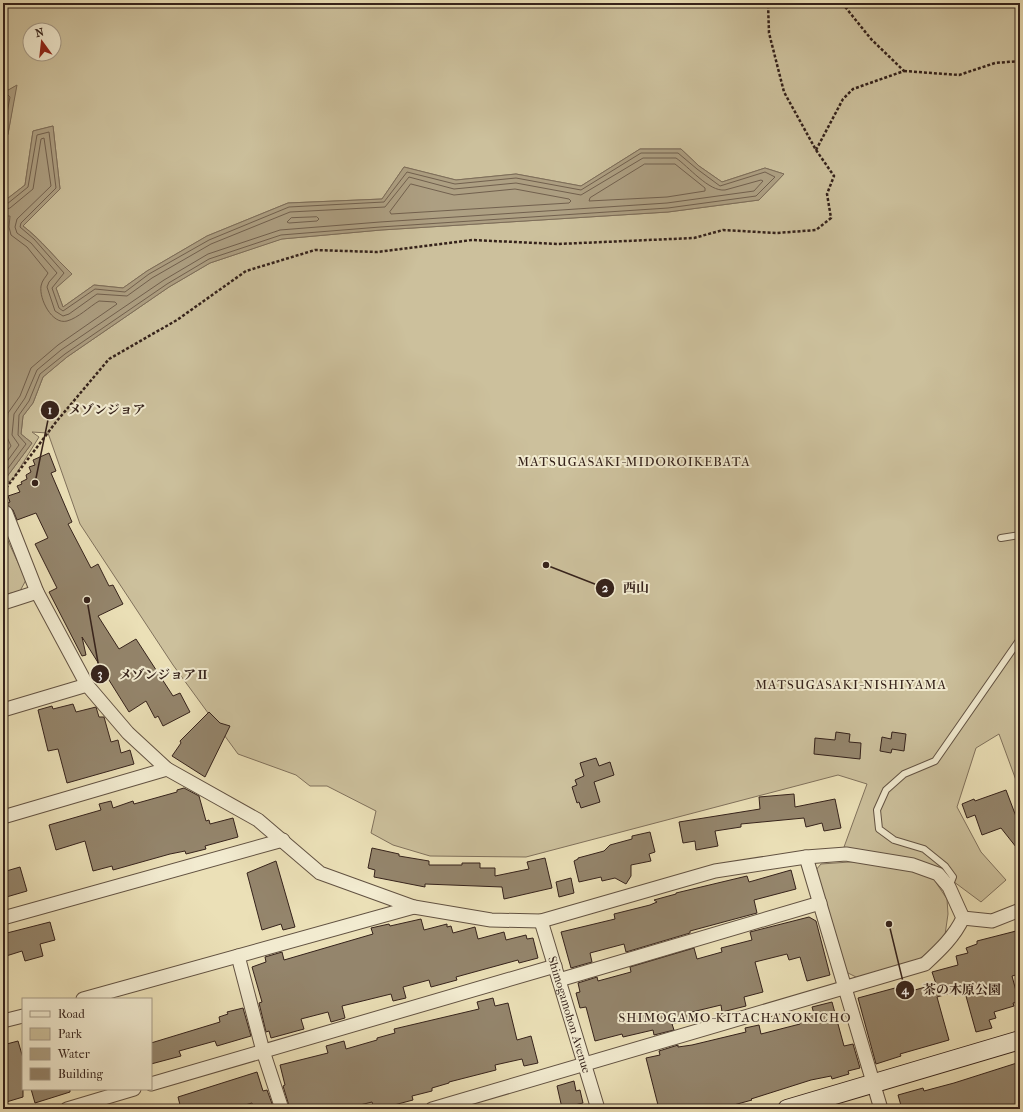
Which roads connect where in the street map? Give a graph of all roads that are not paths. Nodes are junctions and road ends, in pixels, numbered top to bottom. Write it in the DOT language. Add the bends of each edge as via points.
graph roads {
  1 [pos="3,511"];
  2 [pos="1020,535"];
  3 [pos="1001,538"];
  4 [pos="37,592"];
  5 [pos="3,602"];
  6 [pos="1020,639"];
  7 [pos="87,685"];
  8 [pos="3,710"];
  9 [pos="167,769"];
  10 [pos="3,817"];
  11 [pos="283,840"];
  12 [pos="806,857"];
  13 [pos="950,886"];
  14 [pos="820,903"];
  15 [pos="414,907"];
  16 [pos="1020,910"];
  17 [pos="3,918"];
  18 [pos="963,918"];
  19 [pos="542,921"];
  20 [pos="238,956"];
  21 [pos="555,966"];
  22 [pos="559,980"];
  23 [pos="845,986"];
  24 [pos="87,998"];
  25 [pos="22,1016"];
  26 [pos="3,1021"];
  27 [pos="1020,1040"];
  28 [pos="264,1050"];
  29 [pos="585,1064"];
  30 [pos="874,1083"];
  31 [pos="152,1084"];
  32 [pos="131,1090"];
  33 [pos="67,1109"];
  34 [pos="282,1109"];
  35 [pos="432,1109"];
  36 [pos="598,1109"];
  37 [pos="787,1109"];
  38 [pos="881,1109"];
  1 -- 4 [label="street"];
  2 -- 3 [label="lane"];
  4 -- 5 [label="street"];
  4 -- 7 [label="street"];
  6 -- 13 [label="lane" via="935,761 904,774 886,790 877,810 879,829 894,840 924,849 945,866 953,877"];
  7 -- 8 [label="street"];
  7 -- 9 [label="street" via="128,733"];
  9 -- 10 [label="street"];
  9 -- 11 [label="street" via="258,820"];
  11 -- 15 [label="street" via="320,873"];
  11 -- 17 [label="street"];
  12 -- 13 [label="street" via="846,854 913,865 938,874"];
  12 -- 14 [label="street"];
  12 -- 19 [label="street" via="715,871"];
  13 -- 18 [label="street"];
  14 -- 22 [label="street"];
  14 -- 23 [label="street"];
  15 -- 19 [label="street" via="491,920"];
  15 -- 20 [label="street"];
  16 -- 18 [label="street" via="992,921"];
  18 -- 23 [label="street" via="957,931 943,948 925,964"];
  19 -- 21 [label="street, Shimogamohon Avenue"];
  20 -- 24 [label="street"];
  20 -- 28 [label="street"];
  21 -- 22 [label="street, Shimogamohon Avenue"];
  21 -- 28 [label="street"];
  22 -- 29 [label="street, Shimogamohon Avenue"];
  23 -- 29 [label="street"];
  23 -- 30 [label="street"];
  25 -- 26 [label="street"];
  27 -- 30 [label="street"];
  28 -- 31 [label="street"];
  28 -- 34 [label="street"];
  29 -- 35 [label="street"];
  29 -- 36 [label="street, Shimogamohon Avenue"];
  30 -- 37 [label="street"];
  30 -- 38 [label="street"];
  32 -- 33 [label="street"];
}
